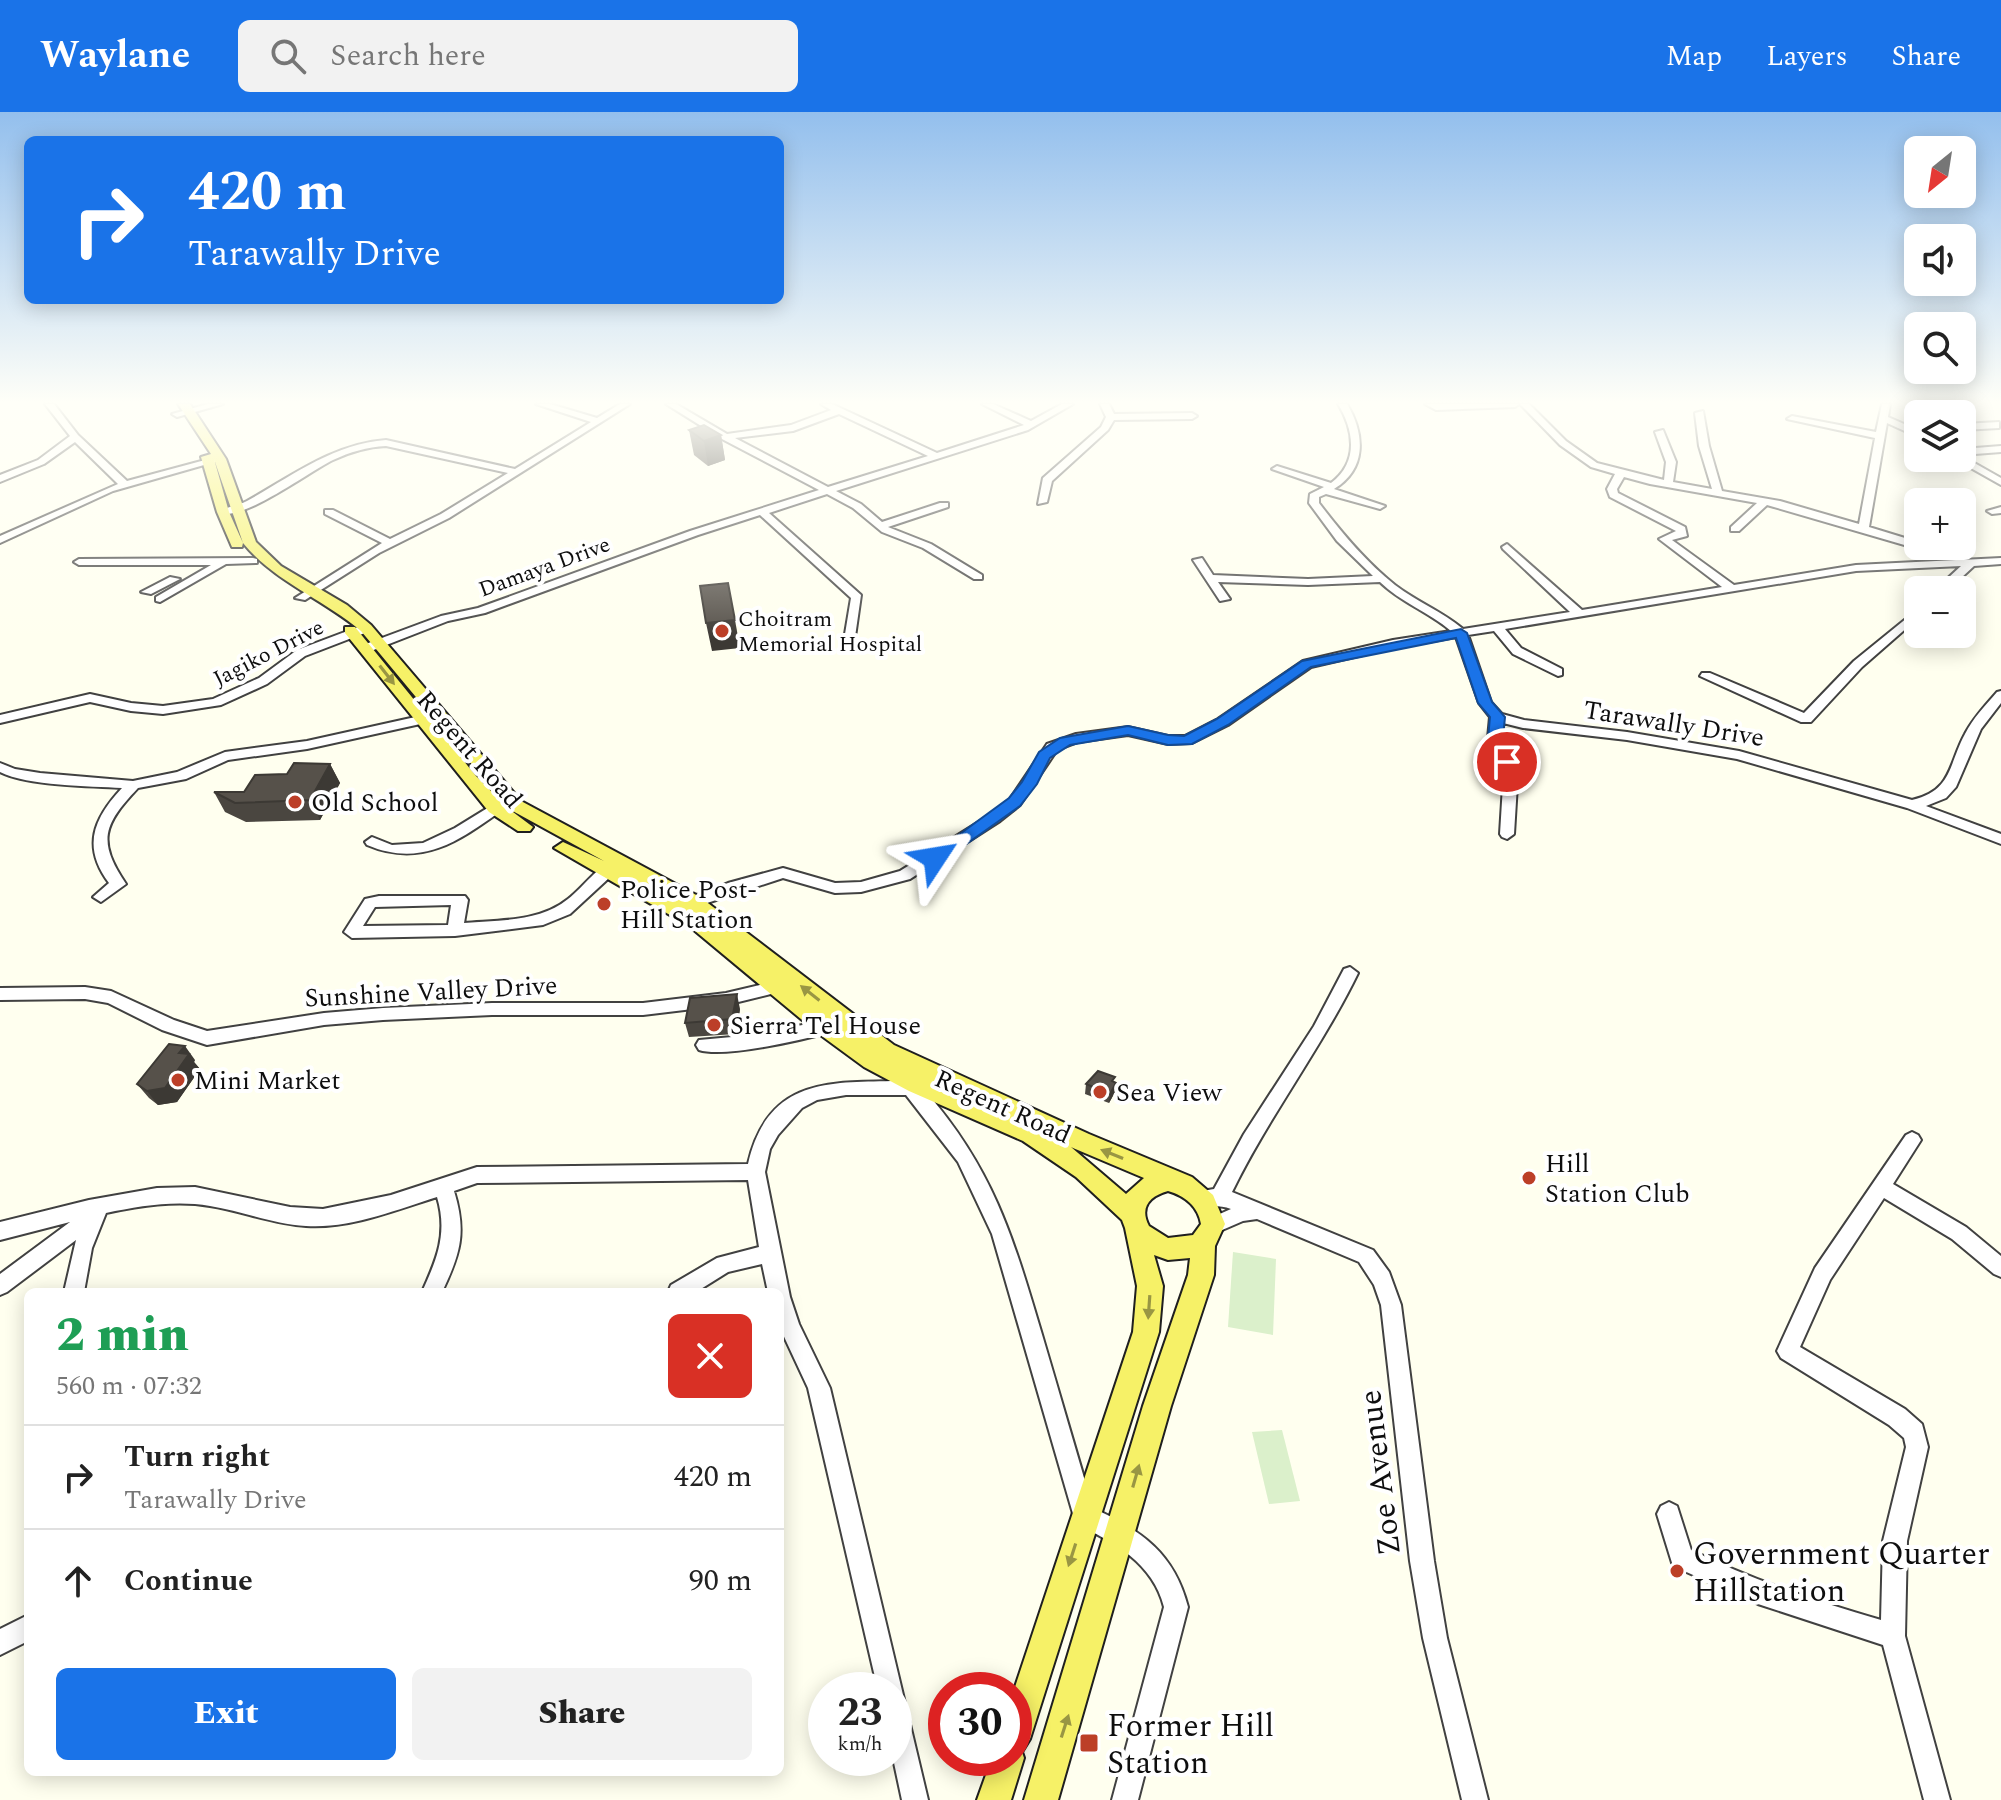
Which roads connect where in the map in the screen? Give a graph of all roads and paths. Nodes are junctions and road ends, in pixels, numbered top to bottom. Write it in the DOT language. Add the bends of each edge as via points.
graph roads {
  1 [pos="129,483"];
  2 [pos="222,483"];
  3 [pos="284,483"];
  4 [pos="499,483"];
  5 [pos="810,483"];
  6 [pos="850,483"];
  7 [pos="1046,483"];
  8 [pos="1315,483"];
  9 [pos="1336,483"];
  10 [pos="1615,483"];
  11 [pos="1662,483"];
  12 [pos="1715,483"];
  13 [pos="1872,483"];
  14 [pos="124,484"];
  15 [pos="1668,484"];
  16 [pos="1329,488"];
  17 [pos="825,491"];
  18 [pos="1718,493"];
  19 [pos="1042,502"];
  20 [pos="1773,503"];
  21 [pos="944,505"];
  22 [pos="1380,506"];
  23 [pos="231,511"];
  24 [pos="761,511"];
  25 [pos="329,512"];
  26 [pos="880,526"];
  27 [pos="1735,529"];
  28 [pos="1863,529"];
  29 [pos="0,540"];
  30 [pos="1904,541"];
  31 [pos="389,543"];
  32 [pos="1507,547"];
  33 [pos="1198,560"];
  34 [pos="1965,560"];
  35 [pos="211,561"];
  36 [pos="226,561"];
  37 [pos="253,561"];
  38 [pos="2001,561"];
  39 [pos="79,562"];
  40 [pos="1975,563"];
  41 [pos="2001,568"];
  42 [pos="1959,576"];
  43 [pos="978,577"];
  44 [pos="1210,578"];
  45 [pos="1382,579"];
  46 [pos="1731,588"];
  47 [pos="147,592"];
  48 [pos="307,595"];
  49 [pos="160,599"];
  50 [pos="1224,599"];
  51 [pos="1580,614"];
  52 [pos="1904,624"];
  53 [pos="1497,627"];
  54 [pos="360,630"];
  55 [pos="1461,633"];
  56 [pos="851,634"];
  57 [pos="374,645"];
  58 [pos="1558,672"];
  59 [pos="1706,676"];
  60 [pos="2001,695"];
  61 [pos="1497,717"];
  62 [pos="431,718"];
  63 [pos="0,719"];
  64 [pos="0,767"];
  65 [pos="133,785"];
  66 [pos="502,803"];
  67 [pos="1912,805"];
  68 [pos="1507,834"];
  69 [pos="2001,839"];
  70 [pos="372,842"];
  71 [pos="612,866"];
  72 [pos="101,897"];
  73 [pos="693,902"];
  74 [pos="455,930"];
  75 [pos="1350,973"];
  76 [pos="777,987"];
  77 [pos="0,994"];
  78 [pos="824,1027"];
  79 [pos="705,1045"];
  80 [pos="945,1080"];
  81 [pos="916,1088"];
  82 [pos="1912,1140"];
  83 [pos="756,1172"];
  84 [pos="443,1187"];
  85 [pos="1882,1187"];
  86 [pos="1202,1193"];
  87 [pos="101,1209"];
  88 [pos="1258,1211"];
  89 [pos="1134,1223"];
  90 [pos="0,1231"];
  91 [pos="1208,1234"];
  92 [pos="772,1253"];
  93 [pos="2001,1268"];
  94 [pos="0,1286"];
  95 [pos="75,1288"];
  96 [pos="434,1288"];
  97 [pos="685,1288"];
  98 [pos="779,1288"];
  99 [pos="784,1312"];
  100 [pos="1669,1514"];
  101 [pos="1084,1516"];
  102 [pos="1120,1532"];
  103 [pos="24,1629"];
  104 [pos="1893,1636"];
  105 [pos="0,1643"];
  106 [pos="887,1672"];
  107 [pos="1032,1682"];
  108 [pos="910,1776"];
  109 [pos="1002,1776"];
  110 [pos="915,1800"];
  111 [pos="994,1800"];
  112 [pos="1041,1800"];
  113 [pos="1125,1800"];
  114 [pos="1475,1800"];
  115 [pos="1937,1800"];
  1 -- 14 [label="street"];
  2 -- 23 [label="main road, Regent Road"];
  3 -- 23 [label="street"];
  4 -- 31 [label="street"];
  5 -- 17 [label="street"];
  6 -- 17 [label="street, Damaya Drive"];
  7 -- 19 [label="street"];
  8 -- 16 [label="street"];
  9 -- 16 [label="street"];
  10 -- 46 [label="street" via="1614,495 1681,529 1683,534 1664,539"];
  11 -- 15 [label="street"];
  12 -- 18 [label="street"];
  13 -- 28 [label="street"];
  14 -- 29 [label="street"];
  15 -- 18 [label="street"];
  16 -- 22 [label="street"];
  16 -- 45 [label="street" via="1314,496 1316,506"];
  17 -- 24 [label="street, Damaya Drive"];
  17 -- 26 [label="street" via="857,506"];
  18 -- 20 [label="street"];
  20 -- 27 [label="street"];
  20 -- 28 [label="street"];
  21 -- 26 [label="street"];
  23 -- 37 [label="main road, Regent Road" via="238,545"];
  23 -- 48 [label="main road, Regent Road" via="250,543"];
  24 -- 56 [label="street" via="857,597"];
  24 -- 57 [label="street, Damaya Drive"];
  25 -- 31 [label="street"];
  26 -- 43 [label="street"];
  28 -- 30 [label="street"];
  31 -- 48 [label="street"];
  32 -- 51 [label="street"];
  33 -- 44 [label="street"];
  34 -- 40 [label="street"];
  35 -- 36 [label="street"];
  35 -- 39 [label="street"];
  35 -- 47 [label="street"];
  36 -- 37 [label="street"];
  36 -- 49 [label="street"];
  37 -- 48 [label="main road, Regent Road" via="282,587"];
  38 -- 40 [label="street"];
  40 -- 41 [label="street"];
  40 -- 42 [label="street"];
  40 -- 46 [label="street" via="1856,568"];
  44 -- 45 [label="street"];
  44 -- 50 [label="street"];
  45 -- 55 [label="street"];
  46 -- 51 [label="street"];
  48 -- 54 [label="main road, Regent Road"];
  51 -- 53 [label="street"];
  52 -- 59 [label="street" via="1806,719"];
  53 -- 55 [label="street"];
  53 -- 58 [label="street" via="1517,651"];
  54 -- 57 [label="main road, Regent Road"];
  54 -- 63 [label="street, Jagiko Drive" via="301,653 263,681 216,702 163,710 90,698"];
  55 -- 61 [label="street" via="1485,703"];
  55 -- 73 [label="street" via="1307,664 1223,722 1187,740 1128,731 1066,741 1044,755 1015,802 905,875 835,888 783,873"];
  57 -- 62 [label="main road, Regent Road"];
  60 -- 67 [label="street, Tarawally Drive" via="1973,730 1951,785 1930,802"];
  61 -- 67 [label="street, Tarawally Drive" via="1739,755"];
  61 -- 68 [label="street" via="1494,749 1511,768"];
  62 -- 65 [label="street" via="307,745 225,756 181,776"];
  62 -- 66 [label="main road, Regent Road" via="470,780"];
  64 -- 65 [label="street" via="26,775"];
  65 -- 72 [label="street" via="107,813 102,828 104,860 118,884"];
  66 -- 70 [label="street" via="456,835 418,849 395,851"];
  66 -- 71 [label="main road, Regent Road" via="534,833"];
  67 -- 69 [label="street"];
  71 -- 73 [label="main road, Regent Road"];
  71 -- 74 [label="street" via="556,916"];
  71 -- 76 [label="main road, Regent Road" via="680,910"];
  80 -- 73 [label="main road, Regent Road, one-way" via="871,1041"];
  74 -- 74 [label="street" via="367,932 352,932 370,903 379,901 460,900"];
  75 -- 86 [label="street" via="1324,1028 1237,1160"];
  76 -- 77 [label="street, Sunshine Valley Drive" via="643,1009 383,1014 207,1038 111,997"];
  76 -- 78 [label="main road, Regent Road"];
  78 -- 79 [label="street"];
  78 -- 81 [label="main road, Regent Road"];
  80 -- 81 [label="street"];
  86 -- 80 [label="main road, Regent Road, one-way"];
  81 -- 83 [label="street" via="844,1087 800,1099 770,1130 759,1149"];
  81 -- 89 [label="main road, Regent Road" via="1052,1146 1084,1169"];
  81 -- 101 [label="street" via="959,1144 1002,1234"];
  82 -- 85 [label="street"];
  83 -- 84 [label="street" via="512,1172 477,1175"];
  83 -- 92 [label="street"];
  84 -- 87 [label="street" via="328,1217 306,1218 183,1195"];
  84 -- 96 [label="street" via="451,1209 453,1247"];
  85 -- 93 [label="street" via="1959,1233"];
  85 -- 104 [label="street" via="1822,1274 1788,1351 1914,1432 1917,1447 1895,1541"];
  86 -- 88 [label="street, Zoe Avenue"];
  86 -- 89 [label="main road" via="1156,1182 1145,1187 1132,1205"];
  86 -- 91 [label="main road" via="1211,1210"];
  87 -- 90 [label="street"];
  87 -- 94 [label="street"];
  87 -- 95 [label="street" via="82,1248"];
  88 -- 91 [label="street" via="1241,1213"];
  88 -- 114 [label="street, Zoe Avenue" via="1366,1256 1386,1285 1435,1638"];
  89 -- 91 [label="main road" via="1143,1239 1166,1248 1190,1248"];
  89 -- 101 [label="main road, one-way" via="1150,1286 1146,1332"];
  102 -- 91 [label="main road, one-way" via="1201,1275"];
  92 -- 97 [label="street" via="724,1264"];
  92 -- 98 [label="street"];
  99 -- 106 [label="street" via="819,1388"];
  100 -- 104 [label="street" via="1681,1558 1779,1602"];
  101 -- 102 [label="street"];
  101 -- 107 [label="main road, one-way"];
  112 -- 102 [label="main road, one-way"];
  102 -- 113 [label="street" via="1162,1570 1176,1607"];
  103 -- 105 [label="street"];
  104 -- 115 [label="street"];
  108 -- 110 [label="street"];
  109 -- 111 [label="main road"];
}
